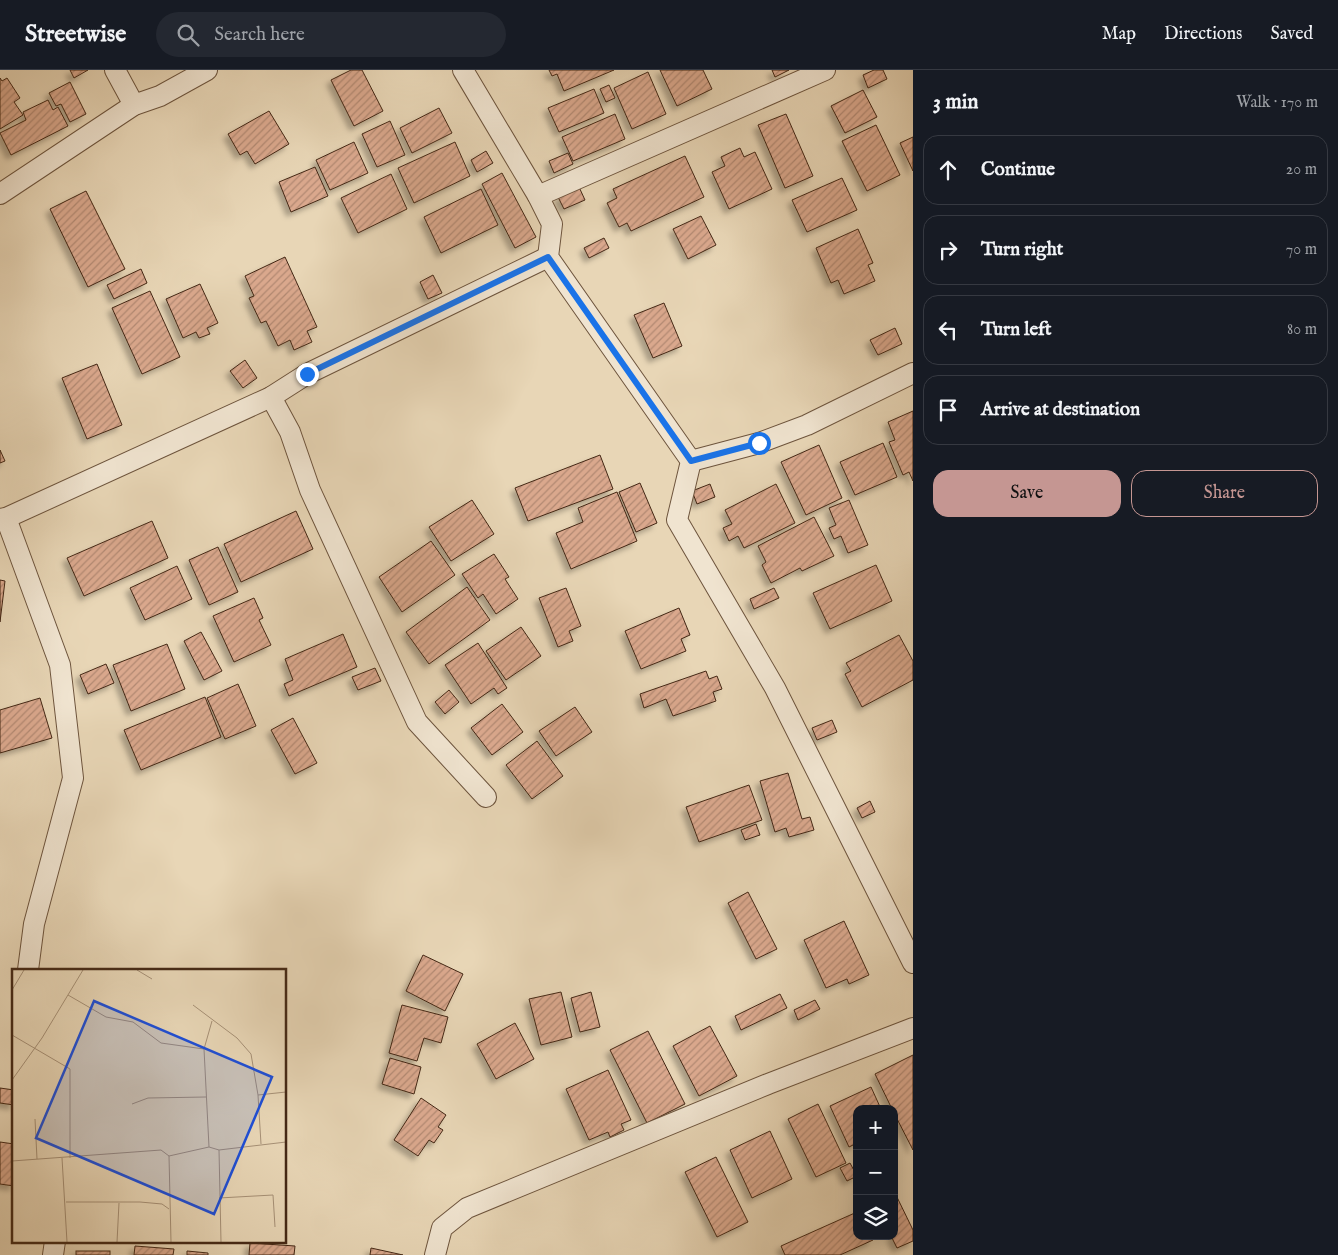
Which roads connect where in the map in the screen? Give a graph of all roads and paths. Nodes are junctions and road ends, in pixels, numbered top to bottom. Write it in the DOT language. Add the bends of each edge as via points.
graph roads {
  1 [pos="115,70"];
  2 [pos="207,70"];
  3 [pos="463,70"];
  4 [pos="815,72"];
  5 [pos="134,105"];
  6 [pos="0,194"];
  7 [pos="538,196"];
  8 [pos="548,257"];
  9 [pos="913,373"];
  10 [pos="271,397"];
  11 [pos="691,461"];
  12 [pos="3,518"];
  13 [pos="486,797"];
  14 [pos="913,963"];
  15 [pos="28,969"];
  16 [pos="913,1028"];
  17 [pos="55,1242"];
  18 [pos="54,1255"];
  19 [pos="435,1255"];
  1 -- 5 [label="street"];
  2 -- 5 [label="street" via="160,96"];
  3 -- 7 [label="street"];
  4 -- 7 [label="street"];
  5 -- 6 [label="street"];
  7 -- 8 [label="street" via="552,224"];
  8 -- 10 [label="street" via="307,374"];
  8 -- 11 [label="street"];
  9 -- 11 [label="street" via="807,425 759,443"];
  10 -- 12 [label="street"];
  10 -- 13 [label="street" via="290,432 310,490 417,722"];
  11 -- 14 [label="street" via="677,520 776,688"];
  12 -- 15 [label="street" via="60,665 73,778 34,924"];
  16 -- 19 [label="street" via="467,1208 442,1228"];
  17 -- 18 [label="street"];
}
